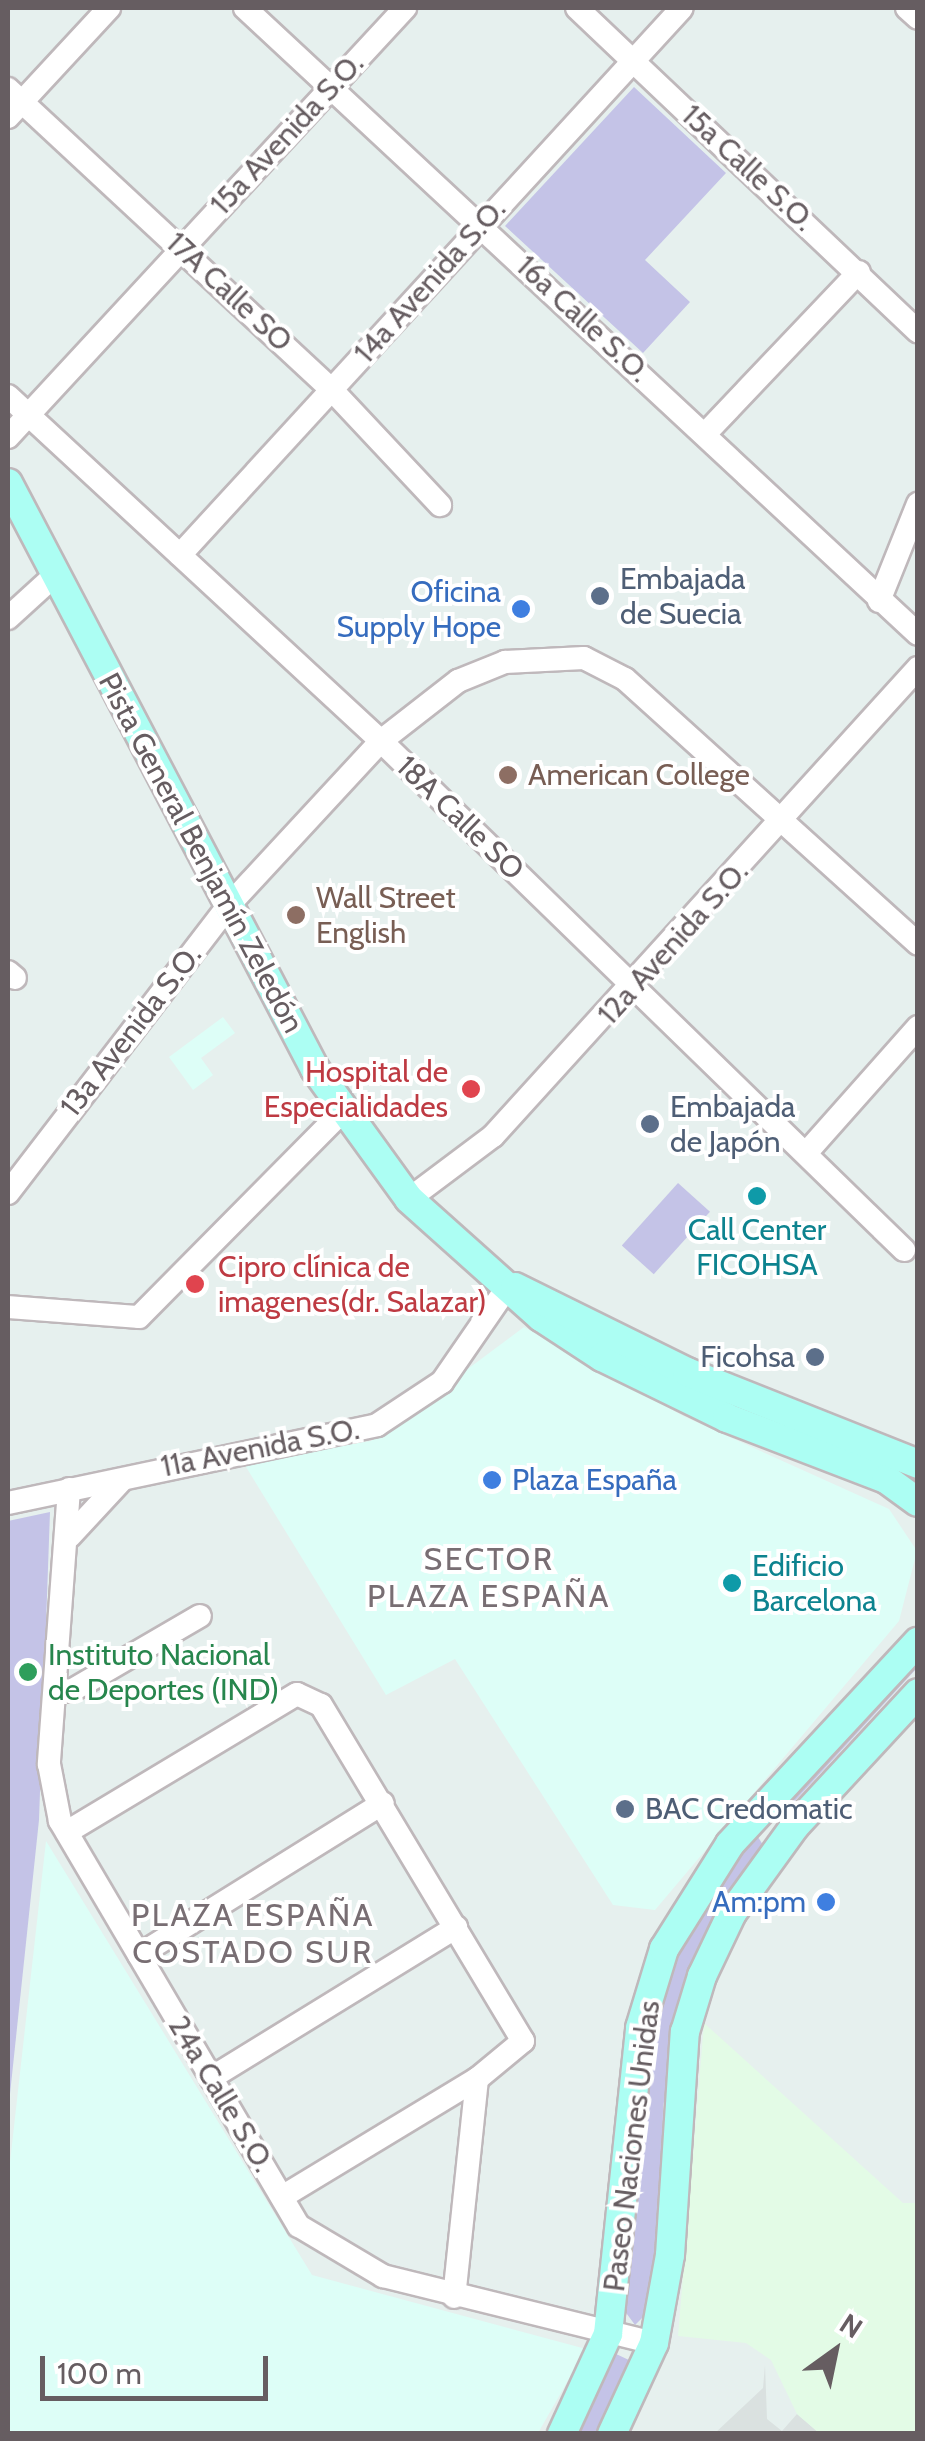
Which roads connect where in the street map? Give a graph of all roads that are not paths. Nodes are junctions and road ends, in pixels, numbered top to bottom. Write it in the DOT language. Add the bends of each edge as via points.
graph roads {
  1 [pos="109,8"];
  2 [pos="245,8"];
  3 [pos="405,8"];
  4 [pos="576,8"];
  5 [pos="682,8"];
  6 [pos="907,8"];
  7 [pos="918,18"];
  8 [pos="633,59"];
  9 [pos="331,86"];
  10 [pos="12,103"];
  11 [pos="481,223"];
  12 [pos="182,247"];
  13 [pos="859,272"];
  14 [pos="918,332"];
  15 [pos="332,390"];
  16 [pos="8,396"];
  17 [pos="32,415"];
  18 [pos="706,434"];
  19 [pos="8,437"];
  20 [pos="8,483"];
  21 [pos="918,504"];
  22 [pos="440,505"];
  23 [pos="180,555"];
  24 [pos="54,576"];
  25 [pos="879,601"];
  26 [pos="8,618"];
  27 [pos="918,634"];
  28 [pos="918,668"];
  29 [pos="381,741"];
  30 [pos="783,819"];
  31 [pos="229,905"];
  32 [pos="918,944"];
  33 [pos="635,988"];
  34 [pos="918,1027"];
  35 [pos="342,1112"];
  36 [pos="808,1152"];
  37 [pos="8,1193"];
  38 [pos="409,1199"];
  39 [pos="904,1250"];
  40 [pos="509,1285"];
  41 [pos="8,1306"];
  42 [pos="918,1464"];
  43 [pos="134,1473"];
  44 [pos="69,1489"];
  45 [pos="918,1502"];
  46 [pos="8,1503"];
  47 [pos="70,1536"];
  48 [pos="200,1616"];
  49 [pos="918,1642"];
  50 [pos="54,1689"];
  51 [pos="918,1693"];
  52 [pos="383,1803"];
  53 [pos="67,1832"];
  54 [pos="456,1927"];
  55 [pos="139,1955"];
  56 [pos="212,2078"];
  57 [pos="477,2078"];
  58 [pos="282,2197"];
  59 [pos="454,2298"];
  60 [pos="608,2334"];
  61 [pos="654,2343"];
  62 [pos="562,2434"];
  63 [pos="612,2434"];
  1 -- 10 [label="street"];
  2 -- 9 [label="street, 16a Calle S.O."];
  3 -- 9 [label="street, 15a Avenida S.O."];
  4 -- 8 [label="street, 15a Calle S.O."];
  5 -- 8 [label="street, 14a Avenida S.O."];
  6 -- 7 [label="street"];
  8 -- 11 [label="street, 14a Avenida S.O."];
  8 -- 13 [label="street, 15a Calle S.O."];
  9 -- 11 [label="street, 16a Calle S.O."];
  9 -- 12 [label="street, 15a Avenida S.O."];
  10 -- 12 [label="street, 17A Calle SO"];
  11 -- 15 [label="street, 14a Avenida S.O."];
  11 -- 18 [label="street, 16a Calle S.O."];
  12 -- 15 [label="street, 17A Calle SO"];
  12 -- 17 [label="street, 15a Avenida S.O."];
  13 -- 14 [label="street, 15a Calle S.O."];
  13 -- 18 [label="street"];
  15 -- 22 [label="street, 17A Calle SO"];
  15 -- 23 [label="street, 14a Avenida S.O."];
  16 -- 17 [label="street, 18A Calle SO"];
  17 -- 19 [label="street, 15a Avenida S.O."];
  17 -- 23 [label="street, 18A Calle SO"];
  18 -- 25 [label="street, 16a Calle S.O."];
  20 -- 24 [label="main road, Pista General Benjamín Zeledón"];
  21 -- 25 [label="street"];
  23 -- 29 [label="street, 18A Calle SO"];
  24 -- 26 [label="street"];
  24 -- 31 [label="main road, Pista General Benjamín Zeledón"];
  25 -- 27 [label="street, 16a Calle S.O."];
  28 -- 30 [label="street, 12a Avenida S.O."];
  29 -- 30 [label="street, 13a Avenida S.O." via="458,682 505,662 584,658 625,679"];
  29 -- 31 [label="street, 13a Avenida S.O."];
  29 -- 33 [label="street, 18A Calle SO"];
  30 -- 32 [label="street, 13a Avenida S.O."];
  30 -- 33 [label="street, 12a Avenida S.O."];
  31 -- 35 [label="main road, Pista General Benjamín Zeledón"];
  31 -- 37 [label="street, 13a Avenida S.O."];
  33 -- 36 [label="street, 18A Calle SO"];
  33 -- 38 [label="street, 12a Avenida S.O." via="493,1136"];
  34 -- 36 [label="street"];
  35 -- 38 [label="main road, Pista General Benjamín Zeledón"];
  35 -- 41 [label="street" via="160,1302 118,1322"];
  36 -- 39 [label="street, 18A Calle SO"];
  38 -- 40 [label="main road, Pista General Benjamín Zeledón"];
  40 -- 42 [label="main road, Pista General Benjamín Zeledón" via="687,1372"];
  40 -- 43 [label="street, 11a Avenida S.O." via="442,1382 376,1425"];
  40 -- 45 [label="main road, Pista General Benjamín Zeledón" via="616,1364 886,1479"];
  43 -- 44 [label="street, 11a Avenida S.O."];
  43 -- 47 [label="street" via="94,1501"];
  44 -- 46 [label="street"];
  44 -- 47 [label="street, 24a Calle S.O."];
  47 -- 50 [label="street, 24a Calle S.O."];
  48 -- 50 [label="street" via="71,1692"];
  49 -- 60 [label="main road, Paseo Naciones Unidas" via="730,1844 664,1949 640,2028"];
  50 -- 53 [label="street, 24a Calle S.O." via="50,1764"];
  51 -- 61 [label="main road, Paseo Naciones Unidas" via="795,1826 732,1913 702,1976 685,2032 670,2255"];
  52 -- 53 [label="street" via="321,1705 297,1694"];
  52 -- 54 [label="street"];
  52 -- 55 [label="street"];
  53 -- 55 [label="street, 24a Calle S.O."];
  54 -- 56 [label="street"];
  54 -- 57 [label="street" via="522,2040"];
  55 -- 56 [label="street, 24a Calle S.O."];
  56 -- 58 [label="street, 24a Calle S.O."];
  57 -- 58 [label="street"];
  57 -- 59 [label="street"];
  58 -- 59 [label="street, 24a Calle S.O." via="332,2253"];
  59 -- 60 [label="street, 24a Calle S.O."];
  60 -- 61 [label="street, 24a Calle S.O."];
  60 -- 62 [label="main road, Paseo Naciones Unidas"];
  61 -- 63 [label="main road, Paseo Naciones Unidas"];
}
